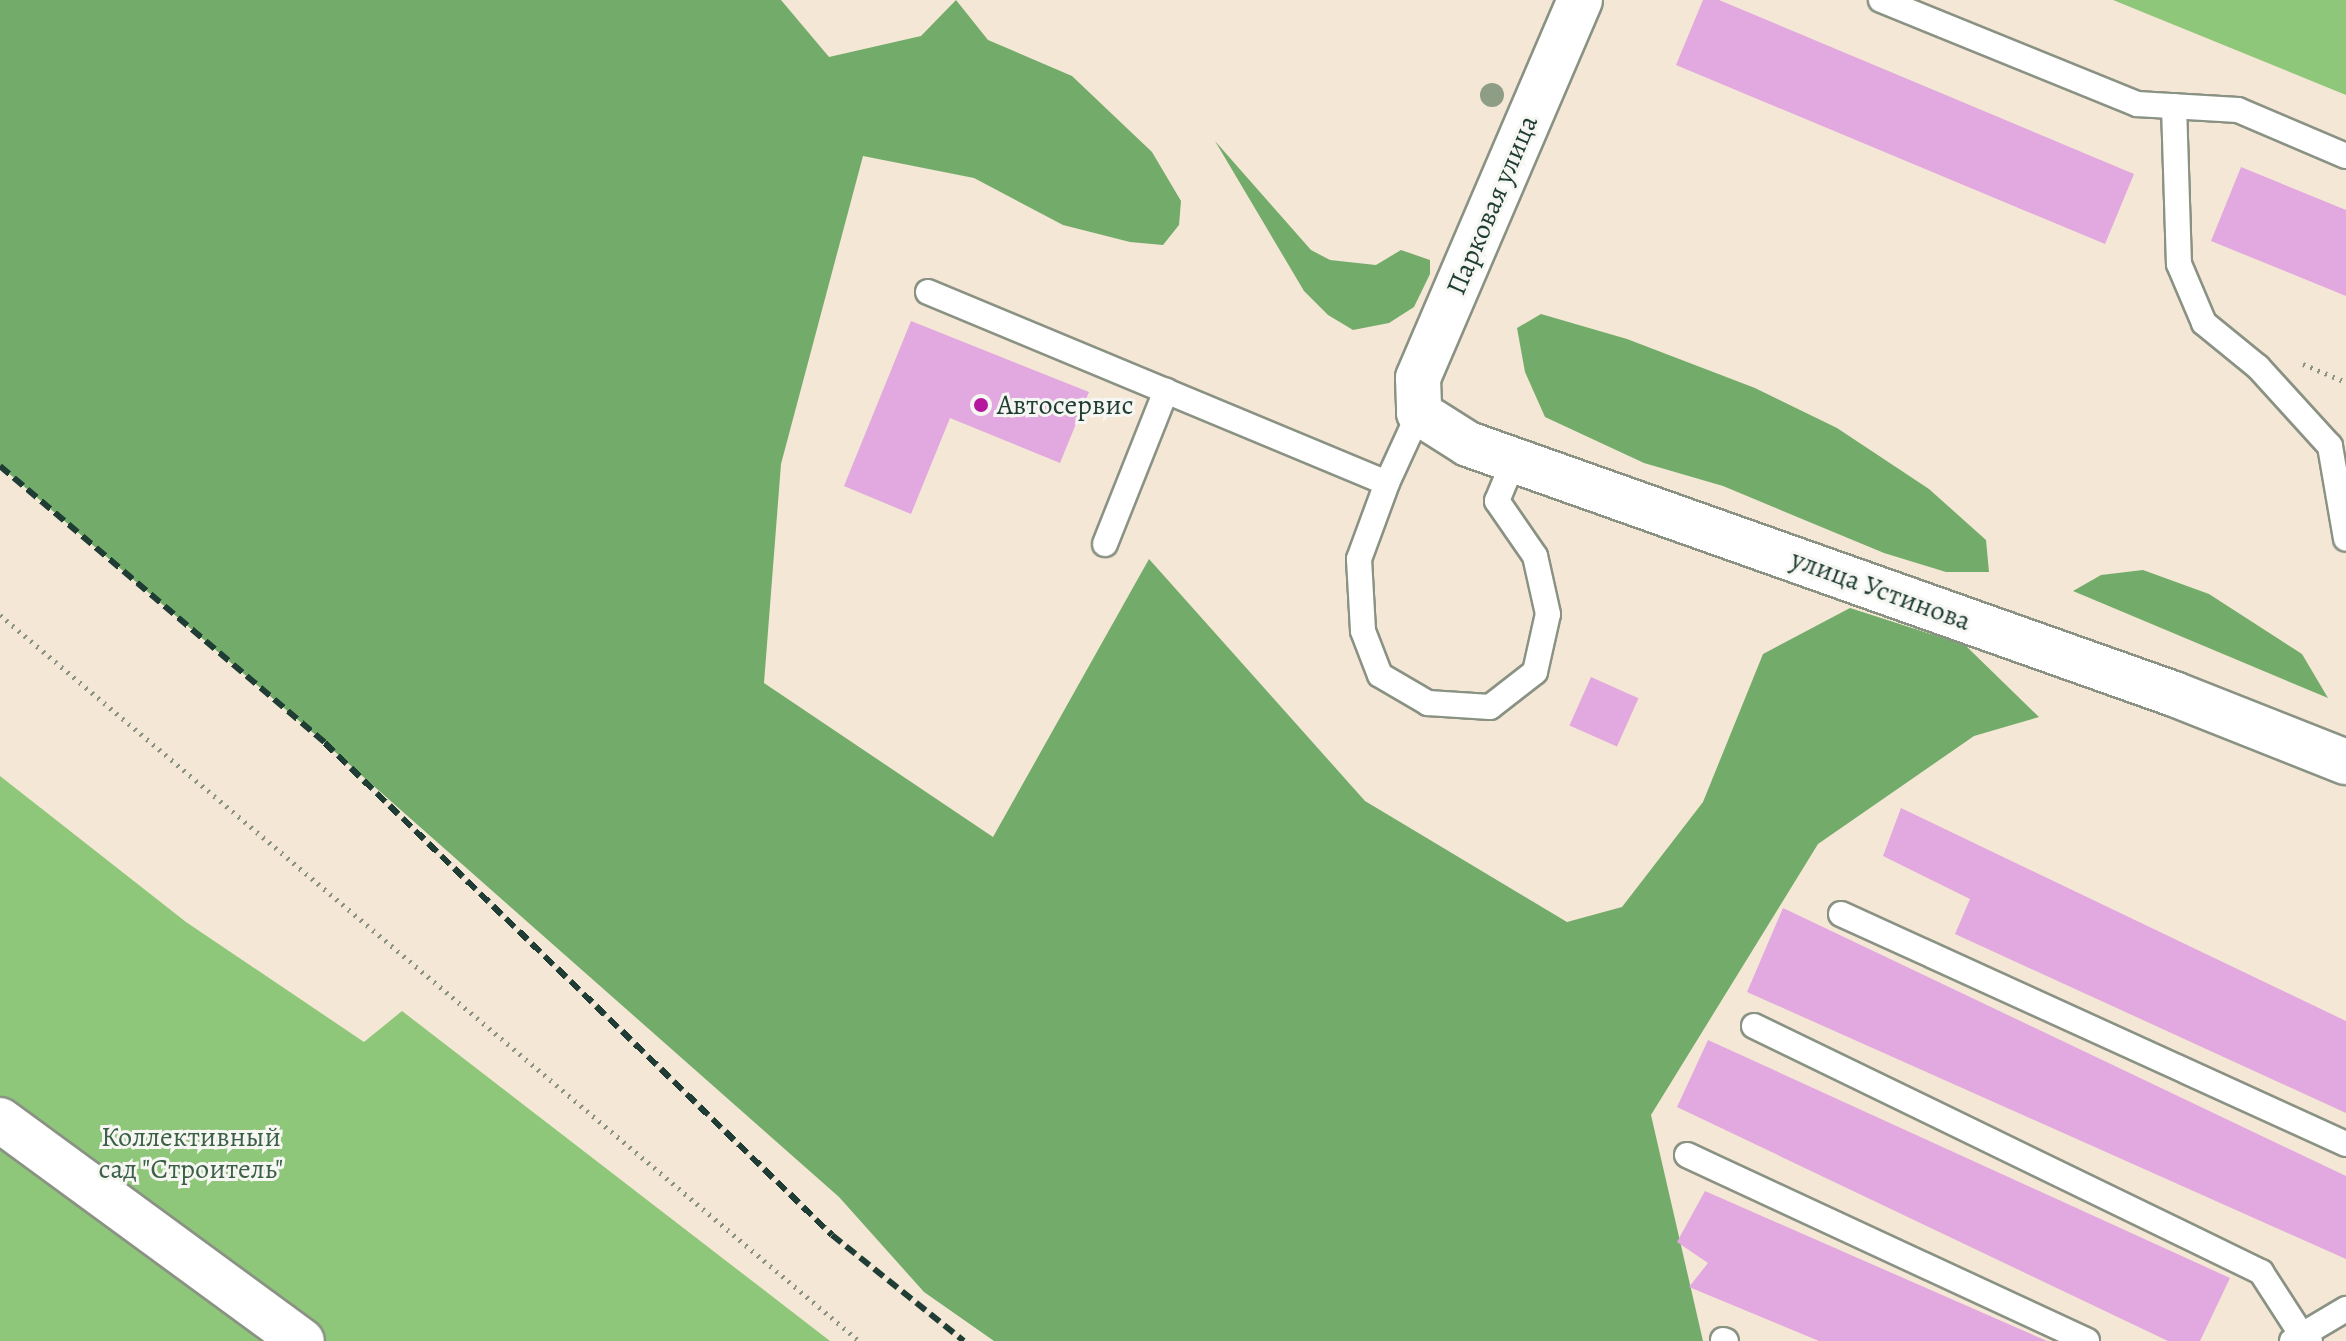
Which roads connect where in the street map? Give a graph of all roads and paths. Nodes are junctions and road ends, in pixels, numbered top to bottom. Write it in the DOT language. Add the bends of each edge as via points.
graph roads {
  1 [pos="1580,0"];
  2 [pos="1882,0"];
  3 [pos="2174,106"];
  4 [pos="2346,156"];
  5 [pos="928,292"];
  6 [pos="1166,391"];
  7 [pos="1419,413"];
  8 [pos="1514,460"];
  9 [pos="1387,483"];
  10 [pos="2346,539"];
  11 [pos="1105,544"];
  12 [pos="0,615"];
  13 [pos="2346,762"];
  14 [pos="1841,914"];
  15 [pos="1754,1026"];
  16 [pos="0,1120"];
  17 [pos="2346,1144"];
  18 [pos="1687,1155"];
  19 [pos="2346,1309"];
  20 [pos="2302,1340"];
  21 [pos="302,1341"];
  22 [pos="859,1341"];
  23 [pos="2087,1341"];
  1 -- 7 [label="street, Парковая улица" via="1418,378"];
  2 -- 3 [label="lane" via="2137,104"];
  3 -- 4 [label="lane" via="2238,110"];
  3 -- 10 [label="lane" via="2179,264 2204,323 2258,367 2330,446"];
  5 -- 6 [label="lane"];
  6 -- 9 [label="lane"];
  6 -- 11 [label="lane"];
  7 -- 8 [label="street, улица Устинова" via="1468,444"];
  7 -- 9 [label="lane"];
  8 -- 9 [label="lane" via="1497,501 1535,556 1548,614 1535,672 1490,707 1428,703 1380,675 1363,631 1359,559"];
  8 -- 13 [label="street, улица Устинова" via="2174,694"];
  12 -- 22 [label="path"];
  14 -- 17 [label="lane"];
  15 -- 20 [label="lane" via="2261,1272"];
  16 -- 21 [label="street"];
  18 -- 23 [label="lane"];
  19 -- 20 [label="lane"];
}
